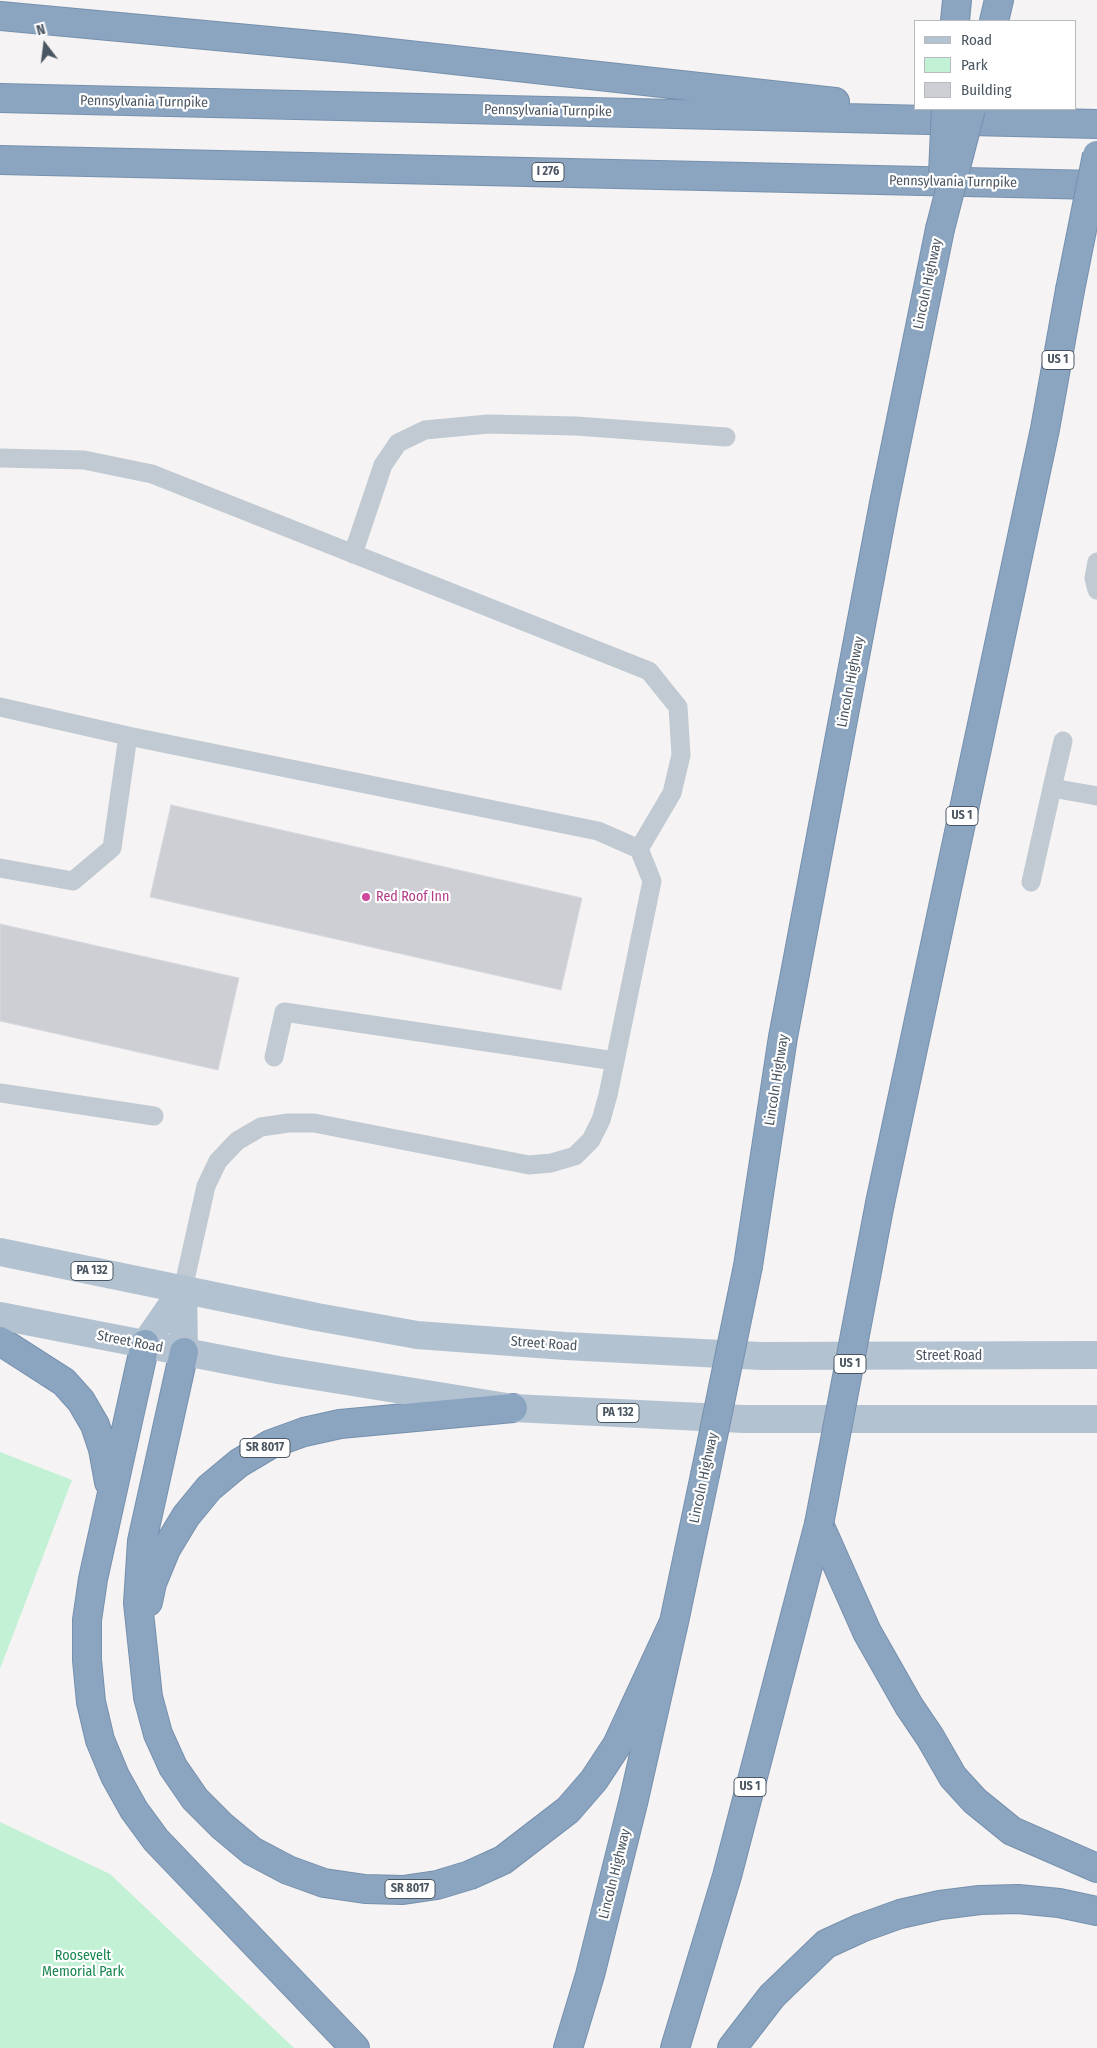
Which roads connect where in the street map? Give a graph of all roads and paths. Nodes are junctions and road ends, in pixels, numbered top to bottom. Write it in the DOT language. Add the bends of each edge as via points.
graph roads {
  1 [pos="957,0"];
  2 [pos="999,0"];
  3 [pos="0,16"];
  4 [pos="955,20"];
  5 [pos="994,20"];
  6 [pos="0,98"];
  7 [pos="946,110"];
  8 [pos="972,110"];
  9 [pos="1018,122"];
  10 [pos="1097,124"];
  11 [pos="1097,156"];
  12 [pos="0,160"];
  13 [pos="1097,185"];
  14 [pos="940,229"];
  15 [pos="726,436"];
  16 [pos="0,458"];
  17 [pos="353,554"];
  18 [pos="1097,562"];
  19 [pos="1097,590"];
  20 [pos="0,707"];
  21 [pos="128,736"];
  22 [pos="1063,741"];
  23 [pos="1052,788"];
  24 [pos="1097,796"];
  25 [pos="638,849"];
  26 [pos="0,868"];
  27 [pos="1031,882"];
  28 [pos="274,1057"];
  29 [pos="615,1060"];
  30 [pos="0,1093"];
  31 [pos="154,1116"];
  32 [pos="0,1252"];
  33 [pos="183,1289"];
  34 [pos="0,1316"];
  35 [pos="0,1341"];
  36 [pos="144,1344"];
  37 [pos="184,1352"];
  38 [pos="1097,1355"];
  39 [pos="513,1408"];
  40 [pos="1097,1420"];
  41 [pos="110,1502"];
  42 [pos="819,1524"];
  43 [pos="674,1622"];
  44 [pos="142,1655"];
  45 [pos="1097,1868"];
  46 [pos="1097,1911"];
  47 [pos="355,2048"];
  48 [pos="568,2048"];
  49 [pos="675,2048"];
  50 [pos="732,2048"];
  1 -- 4 [label="highway"];
  2 -- 5 [label="highway"];
  3 -- 9 [label="highway" via="355,49"];
  6 -- 9 [label="highway, Pennsylvania Turnpike"];
  7 -- 14 [label="highway, bridge"];
  8 -- 14 [label="highway, Lincoln Highway, bridge"];
  9 -- 10 [label="highway, Pennsylvania Turnpike"];
  11 -- 42 [label="highway, US 1, bridge" via="1045,429 880,1204"];
  12 -- 13 [label="highway, Pennsylvania Turnpike / I 276"];
  14 -- 43 [label="highway, Lincoln Highway, bridge" via="884,503 783,1037 748,1266"];
  15 -- 17 [label="lane" via="488,424 425,430 398,443 383,465"];
  16 -- 17 [label="lane" via="84,460 152,474"];
  17 -- 25 [label="lane" via="649,671 678,707 682,756 672,793"];
  18 -- 19 [label="lane" via="1094,578"];
  20 -- 21 [label="lane"];
  21 -- 25 [label="lane" via="598,831"];
  21 -- 26 [label="lane" via="112,848 73,881"];
  22 -- 23 [label="lane"];
  23 -- 24 [label="lane"];
  23 -- 27 [label="lane"];
  25 -- 29 [label="lane" via="652,881"];
  28 -- 29 [label="lane" via="284,1012"];
  29 -- 33 [label="lane" via="601,1120 591,1140 575,1156 551,1164 529,1166 314,1123 261,1128 236,1141 218,1161 206,1186"];
  30 -- 31 [label="lane"];
  32 -- 33 [label="main road, Street Road / PA 132"];
  33 -- 36 [label="main road"];
  33 -- 37 [label="main road"];
  33 -- 38 [label="main road, Street Road / PA 132" via="417,1335 564,1346 761,1356"];
  34 -- 36 [label="main road, Street Road / PA 132"];
  35 -- 41 [label="highway" via="64,1382 81,1401 104,1449"];
  36 -- 37 [label="main road, Street Road / PA 132"];
  36 -- 41 [label="highway"];
  37 -- 39 [label="main road, Street Road / PA 132"];
  37 -- 44 [label="highway" via="142,1540 138,1603"];
  39 -- 40 [label="main road, Street Road / PA 132" via="744,1419"];
  39 -- 44 [label="highway, SR 8017" via="340,1424 271,1444 239,1463 209,1488 186,1516 166,1549 150,1592 144,1619"];
  41 -- 47 [label="highway" via="93,1579 86,1660 100,1740 114,1776 156,1840"];
  42 -- 45 [label="highway" via="867,1632 953,1777 975,1801 1012,1831"];
  42 -- 49 [label="highway, US 1" via="727,1876"];
  43 -- 44 [label="highway, SR 8017" via="616,1745 594,1780 568,1810 503,1860 437,1885 403,1890 324,1883 288,1870 252,1850 222,1826 194,1799 173,1767 158,1734"];
  43 -- 48 [label="highway, Lincoln Highway" via="634,1799 590,1975"];
  46 -- 50 [label="highway" via="1059,1903 980,1900 900,1914 861,1928 819,1950 772,1996"];
}
